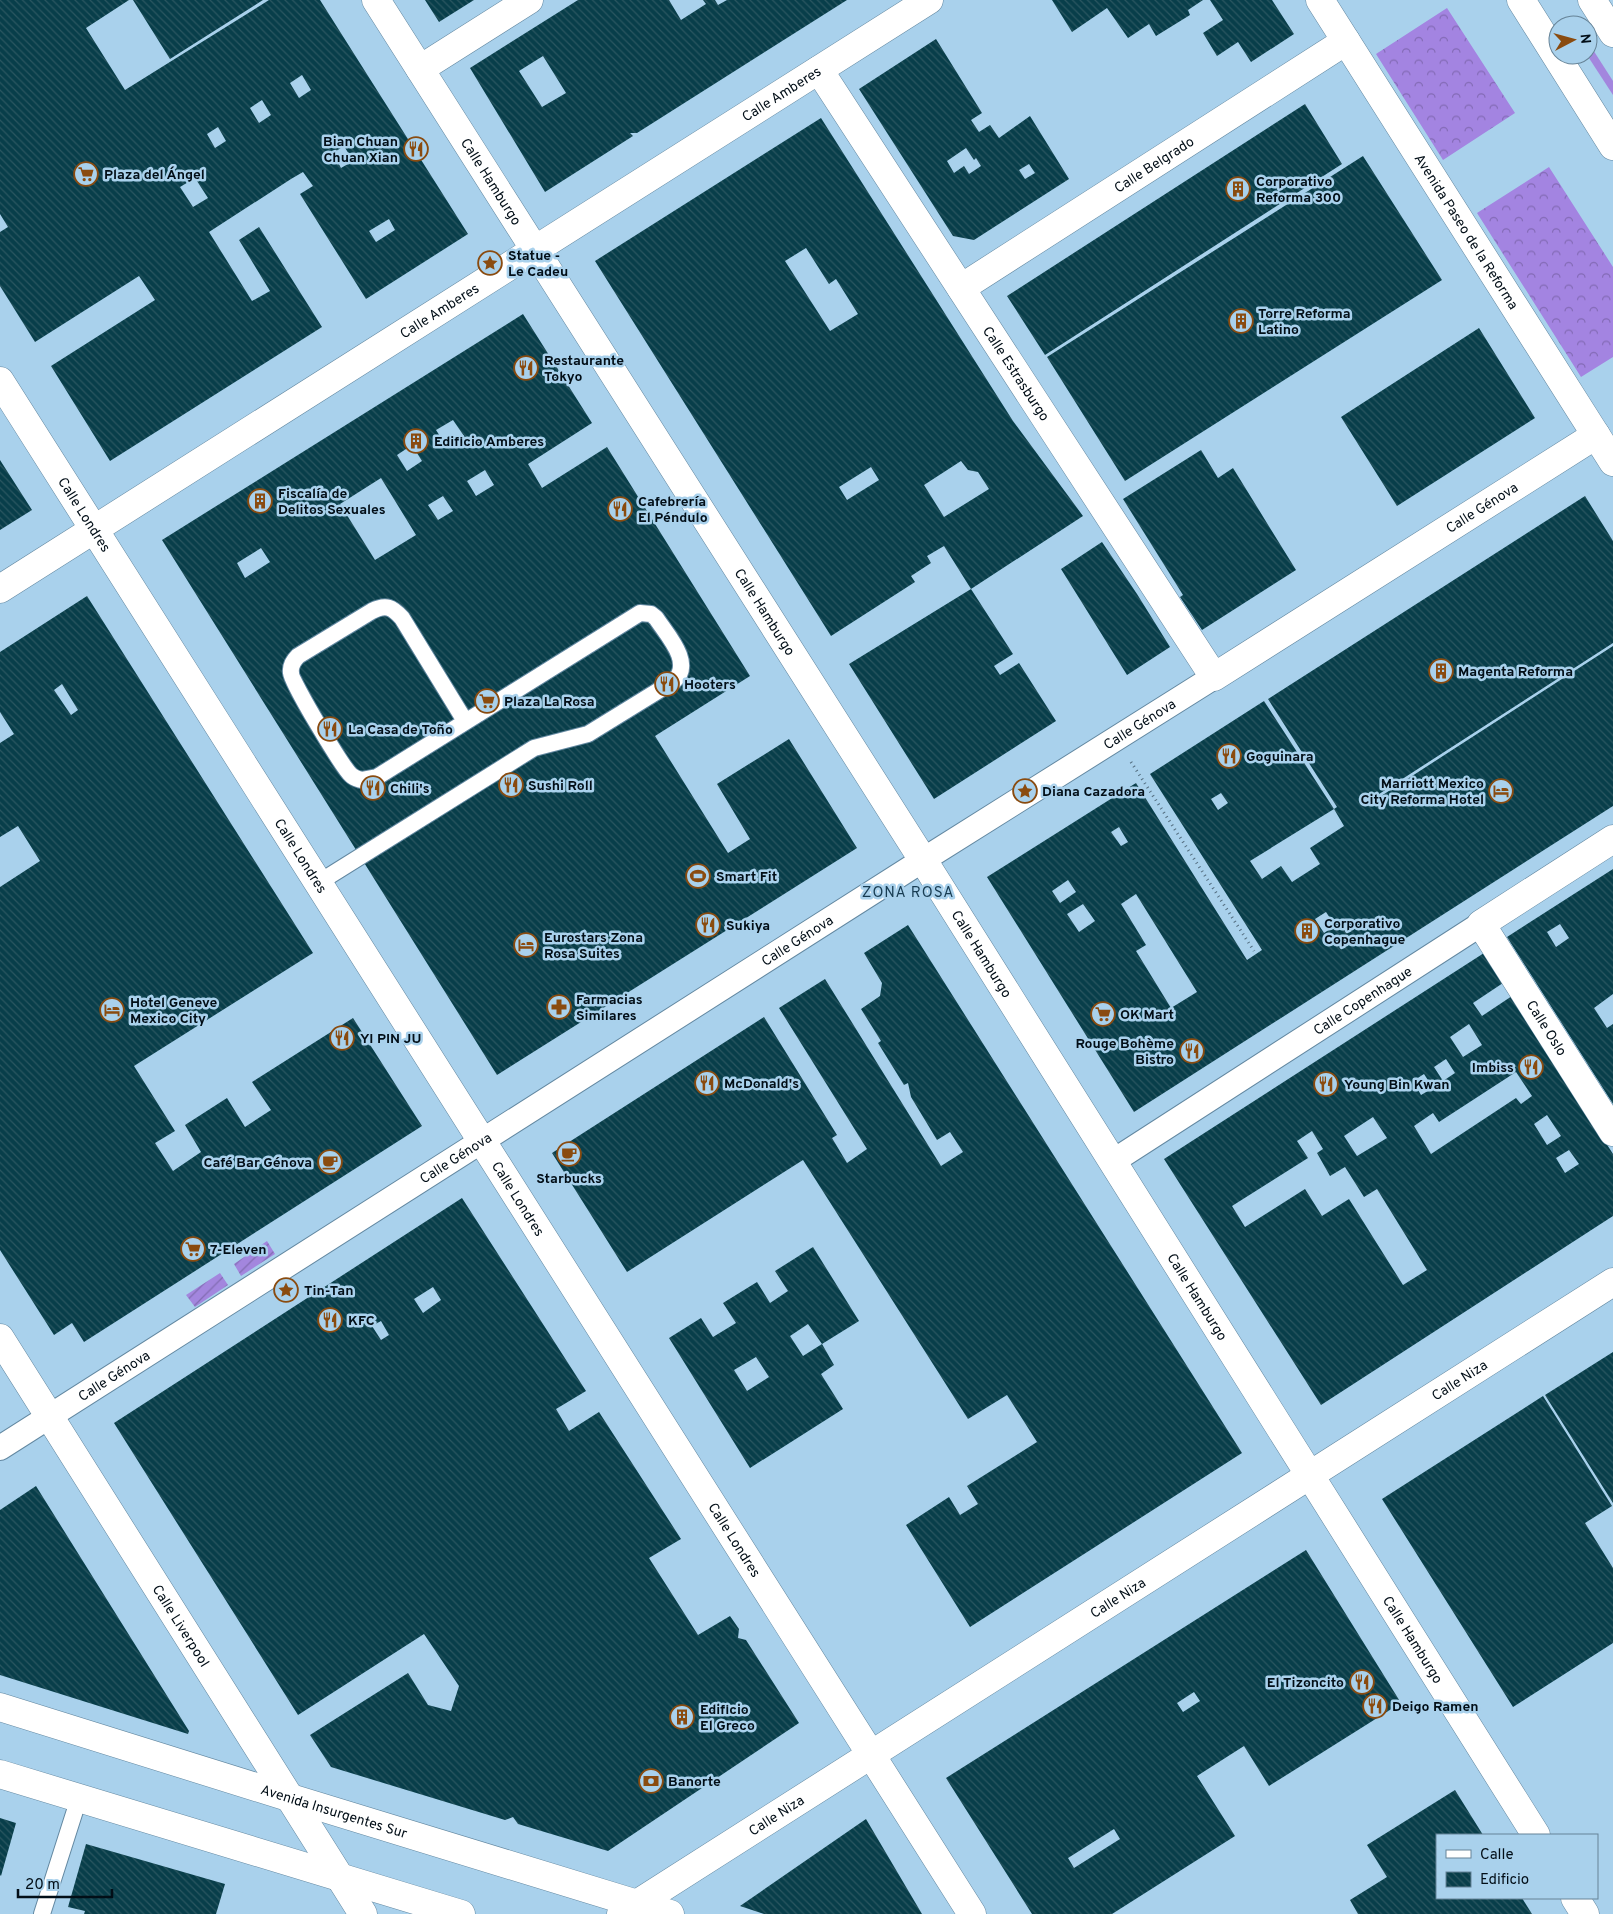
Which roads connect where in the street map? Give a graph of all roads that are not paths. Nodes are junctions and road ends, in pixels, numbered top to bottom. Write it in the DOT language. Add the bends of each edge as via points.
graph roads {
  1 [pos="376,0"];
  2 [pos="529,0"];
  3 [pos="930,0"];
  4 [pos="1320,0"];
  5 [pos="1521,0"];
  6 [pos="1592,0"];
  7 [pos="1613,32"];
  8 [pos="1346,41"];
  9 [pos="420,69"];
  10 [pos="819,70"];
  11 [pos="1613,146"];
  12 [pos="535,250"];
  13 [pos="961,288"];
  14 [pos="0,381"];
  15 [pos="1596,436"];
  16 [pos="1613,462"];
  17 [pos="94,530"];
  18 [pos="0,589"];
  19 [pos="1214,677"];
  20 [pos="466,721"];
  21 [pos="1613,839"];
  22 [pos="923,860"];
  23 [pos="318,883"];
  24 [pos="1481,924"];
  25 [pos="1613,1132"];
  26 [pos="481,1141"];
  27 [pos="1112,1162"];
  28 [pos="1613,1282"];
  29 [pos="0,1338"];
  30 [pos="49,1416"];
  31 [pos="0,1448"];
  32 [pos="1309,1476"];
  33 [pos="0,1707"];
  34 [pos="871,1755"];
  35 [pos="0,1774"];
  36 [pos="79,1798"];
  37 [pos="291,1798"];
  38 [pos="1535,1834"];
  39 [pos="339,1877"];
  40 [pos="1576,1899"];
  41 [pos="630,1909"];
  42 [pos="42,1914"];
  43 [pos="363,1914"];
  44 [pos="461,1914"];
  45 [pos="670,1914"];
  46 [pos="972,1914"];
  47 [pos="1585,1914"];
  1 -- 9 [label="street, Calle Hamburgo"];
  2 -- 9 [label="street"];
  3 -- 10 [label="street, Calle Amberes"];
  4 -- 8 [label="street, Avenida Paseo de la Reforma"];
  5 -- 11 [label="street"];
  6 -- 7 [label="street"];
  8 -- 13 [label="street, Calle Belgrado"];
  8 -- 15 [label="street, Avenida Paseo de la Reforma"];
  9 -- 12 [label="street, Calle Hamburgo"];
  10 -- 12 [label="street, Calle Amberes"];
  10 -- 13 [label="street, Calle Estrasburgo"];
  12 -- 17 [label="street, Calle Amberes"];
  12 -- 22 [label="street, Calle Hamburgo"];
  13 -- 19 [label="street, Calle Estrasburgo"];
  14 -- 17 [label="street, Calle Londres"];
  15 -- 16 [label="street, Avenida Paseo de la Reforma"];
  15 -- 19 [label="street, Calle Génova"];
  17 -- 18 [label="street, Calle Amberes"];
  17 -- 23 [label="street, Calle Londres"];
  19 -- 22 [label="street, Calle Génova"];
  20 -- 20 [label="lane" via="377,777 361,780 350,775 322,730 292,680 291,667 298,656 372,611 388,606 402,618"];
  20 -- 23 [label="lane" via="640,613 656,618 680,655 680,676 674,681 588,734 534,748"];
  21 -- 24 [label="street, Calle Copenhague"];
  22 -- 26 [label="street, Calle Génova"];
  22 -- 27 [label="street, Calle Hamburgo"];
  23 -- 26 [label="street, Calle Londres"];
  24 -- 25 [label="street, Calle Oslo"];
  24 -- 27 [label="street, Calle Copenhague"];
  26 -- 30 [label="street, Calle Génova"];
  26 -- 34 [label="street, Calle Londres"];
  27 -- 32 [label="street, Calle Hamburgo"];
  28 -- 32 [label="street, Calle Niza"];
  29 -- 30 [label="street, Calle Liverpool"];
  30 -- 31 [label="street, Calle Génova"];
  30 -- 37 [label="street, Calle Liverpool"];
  32 -- 34 [label="street, Calle Niza"];
  32 -- 38 [label="street, Calle Hamburgo"];
  33 -- 37 [label="street, Avenida Insurgentes Sur"];
  34 -- 41 [label="street, Calle Niza"];
  34 -- 46 [label="street, Calle Londres"];
  35 -- 36 [label="street"];
  36 -- 39 [label="street"];
  36 -- 42 [label="lane"];
  37 -- 39 [label="street, Calle Liverpool"];
  37 -- 41 [label="street, Avenida Insurgentes Sur"];
  39 -- 43 [label="street, Calle Liverpool"];
  39 -- 44 [label="street"];
  40 -- 47 [label="street"];
  41 -- 45 [label="street, Avenida Insurgentes Sur"];
}
